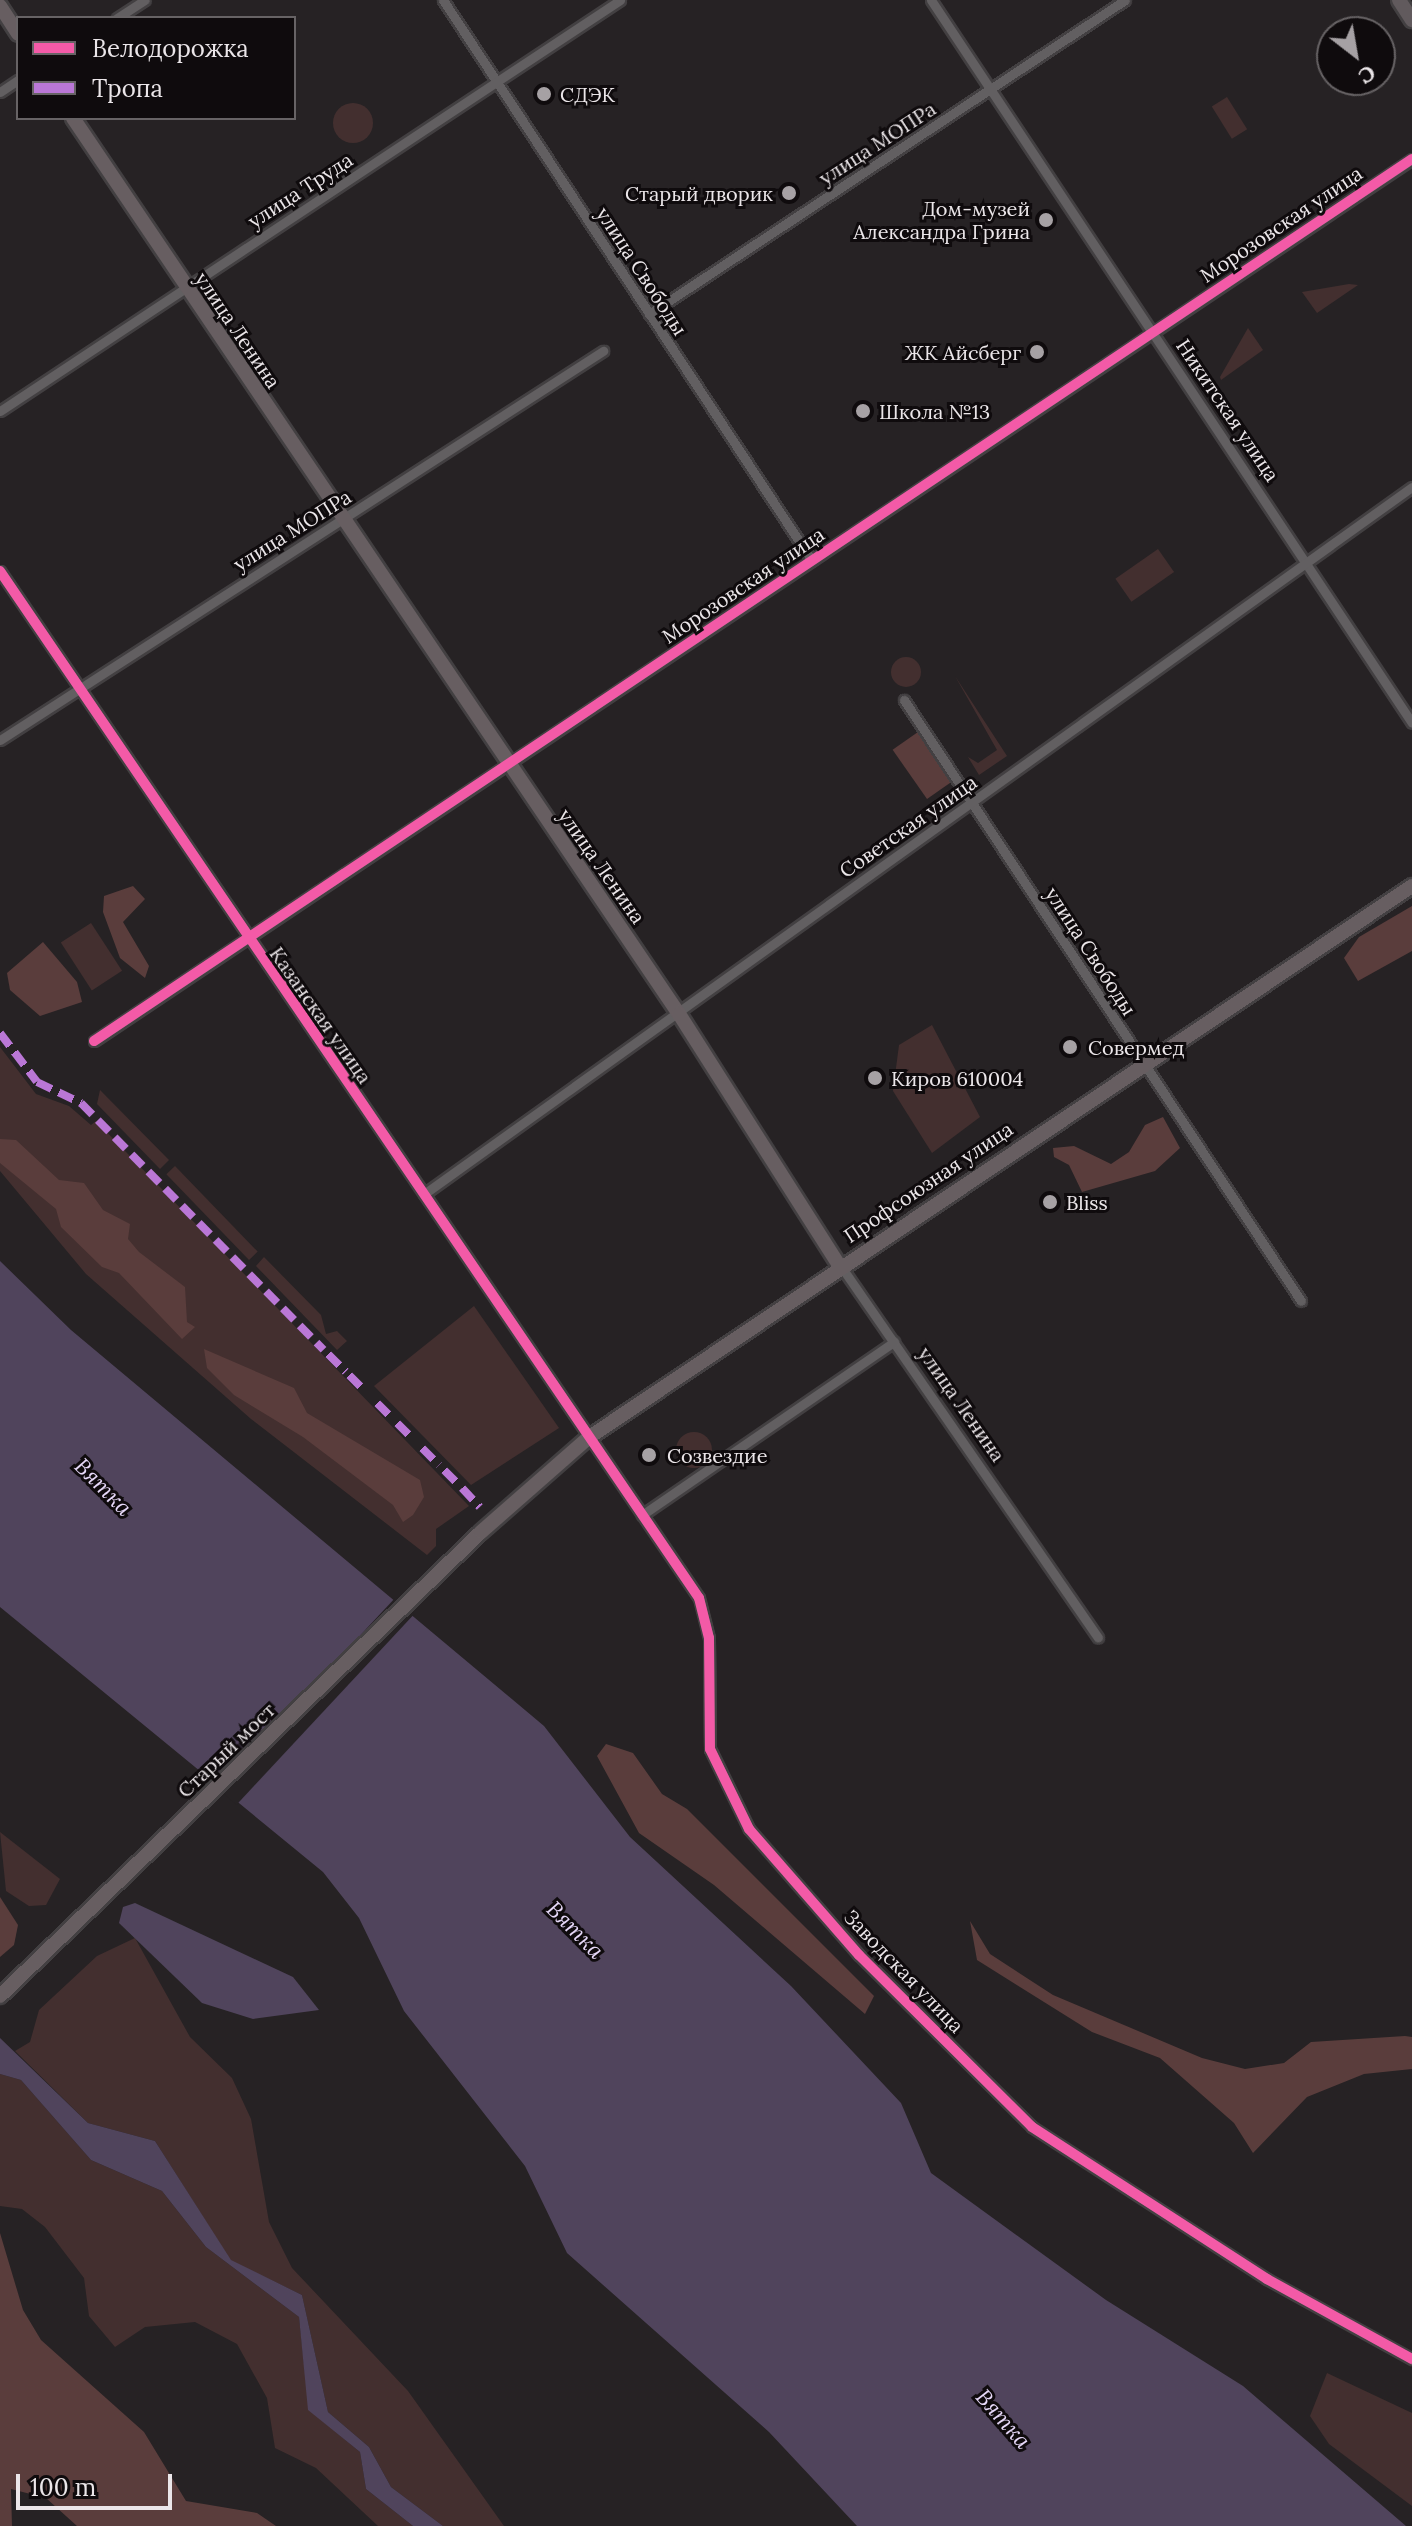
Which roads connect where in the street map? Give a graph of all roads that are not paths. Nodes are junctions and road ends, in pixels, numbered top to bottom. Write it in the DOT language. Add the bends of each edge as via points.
graph roads {
  1 [pos="145,0"];
  2 [pos="443,0"];
  3 [pos="620,0"];
  4 [pos="931,0"];
  5 [pos="1125,0"];
  6 [pos="1399,0"];
  7 [pos="0,6"];
  8 [pos="120,16"];
  9 [pos="1412,20"];
  10 [pos="16,31"];
  11 [pos="496,84"];
  12 [pos="990,90"];
  13 [pos="74,120"];
  14 [pos="1412,159"];
  15 [pos="186,289"];
  16 [pos="649,314"];
  17 [pos="1154,330"];
  18 [pos="603,351"];
  19 [pos="0,411"];
  20 [pos="1412,487"];
  21 [pos="343,519"];
  22 [pos="812,561"];
  23 [pos="1308,561"];
  24 [pos="0,571"];
  25 [pos="79,688"];
  26 [pos="904,700"];
  27 [pos="1412,723"];
  28 [pos="0,740"];
  29 [pos="508,767"];
  30 [pos="972,800"];
  31 [pos="1412,886"];
  32 [pos="246,937"];
  33 [pos="679,1014"];
  34 [pos="94,1041"];
  35 [pos="1143,1064"];
  36 [pos="424,1194"];
  37 [pos="839,1265"];
  38 [pos="1301,1301"];
  39 [pos="894,1342"];
  40 [pos="588,1438"];
  41 [pos="642,1515"];
  42 [pos="481,1532"];
  43 [pos="1098,1637"];
  44 [pos="0,1996"];
  45 [pos="1412,2359"];
  1 -- 8 [label="street"];
  2 -- 11 [label="street, улица Свободы"];
  3 -- 11 [label="street, улица Труда"];
  4 -- 12 [label="street, Никитская улица"];
  5 -- 12 [label="street, улица МОПРа"];
  6 -- 9 [label="main road"];
  7 -- 10 [label="main road"];
  11 -- 15 [label="street, улица Труда"];
  11 -- 16 [label="street, улица Свободы"];
  12 -- 16 [label="street, улица МОПРа"];
  12 -- 17 [label="street, Никитская улица"];
  13 -- 15 [label="main road, улица Ленина"];
  14 -- 17 [label="street, Морозовская улица"];
  15 -- 19 [label="street, улица Труда"];
  15 -- 21 [label="main road, улица Ленина"];
  16 -- 22 [label="street, улица Свободы"];
  17 -- 22 [label="street, Морозовская улица"];
  17 -- 23 [label="street, Никитская улица"];
  18 -- 21 [label="street, улица МОПРа"];
  20 -- 23 [label="street, Советская улица"];
  21 -- 25 [label="street, улица МОПРа"];
  21 -- 29 [label="main road, улица Ленина"];
  22 -- 29 [label="street, Морозовская улица"];
  23 -- 27 [label="street, Никитская улица"];
  23 -- 30 [label="street, Советская улица"];
  24 -- 25 [label="street, Казанская улица"];
  25 -- 28 [label="street, улица МОПРа"];
  25 -- 32 [label="street, Казанская улица"];
  26 -- 30 [label="street, улица Свободы"];
  29 -- 32 [label="street, Морозовская улица"];
  29 -- 33 [label="main road, улица Ленина"];
  30 -- 33 [label="street, Советская улица"];
  30 -- 35 [label="street, улица Свободы"];
  31 -- 35 [label="main road, Профсоюзная улица"];
  32 -- 34 [label="street, Морозовская улица"];
  32 -- 36 [label="street, Казанская улица"];
  33 -- 36 [label="street, Советская улица"];
  33 -- 37 [label="main road, улица Ленина"];
  35 -- 37 [label="main road, Профсоюзная улица"];
  35 -- 38 [label="street, улица Свободы"];
  36 -- 40 [label="street, Казанская улица"];
  37 -- 39 [label="street, улица Ленина"];
  37 -- 40 [label="main road, Профсоюзная улица"];
  39 -- 41 [label="street"];
  39 -- 43 [label="street, улица Ленина"];
  40 -- 41 [label="street, Заводская улица"];
  40 -- 42 [label="main road, Профсоюзная улица"];
  41 -- 45 [label="street, Заводская улица" via="708,1622 707,1729 722,1784 749,1829 859,1955 1061,2150"];
  42 -- 44 [label="main road, Старый мост"];
}
